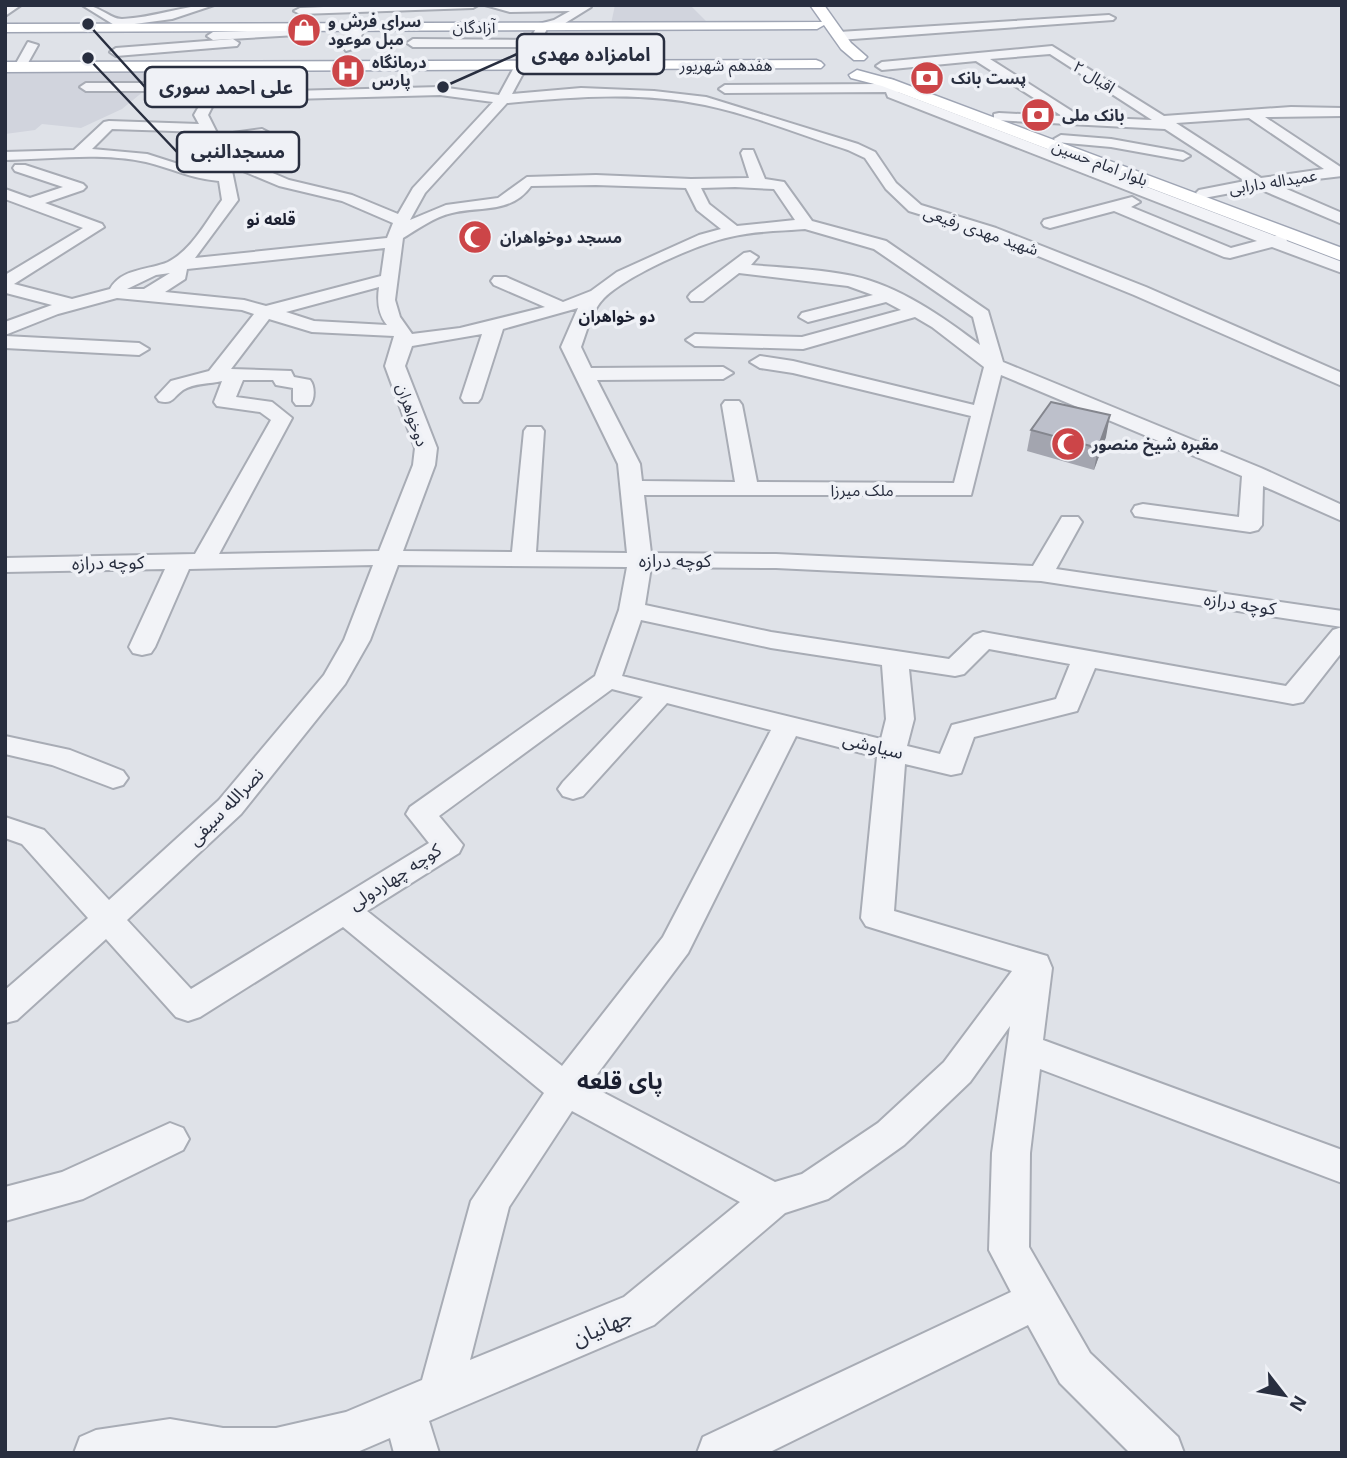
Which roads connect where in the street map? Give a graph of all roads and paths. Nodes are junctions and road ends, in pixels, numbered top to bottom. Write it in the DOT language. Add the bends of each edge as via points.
graph roads {
  1 [pos="16,5"];
  2 [pos="87,5"];
  3 [pos="209,5"];
  4 [pos="307,5"];
  5 [pos="473,5"];
  6 [pos="490,5"];
  7 [pos="805,5"];
  8 [pos="817,5"];
  9 [pos="589,6"];
  10 [pos="515,7"];
  11 [pos="119,9"];
  12 [pos="98,12"];
  13 [pos="5,13"];
  14 [pos="1109,18"];
  15 [pos="120,25"];
  16 [pos="817,25"];
  17 [pos="543,26"];
  18 [pos="359,27"];
  19 [pos="5,28"];
  20 [pos="310,30"];
  21 [pos="193,37"];
  22 [pos="835,41"];
  23 [pos="233,43"];
  24 [pos="413,43"];
  25 [pos="534,44"];
  26 [pos="32,45"];
  27 [pos="350,48"];
  28 [pos="310,49"];
  29 [pos="116,52"];
  30 [pos="978,57"];
  31 [pos="522,65"];
  32 [pos="236,66"];
  33 [pos="858,66"];
  34 [pos="12,67"];
  35 [pos="885,77"];
  36 [pos="86,87"];
  37 [pos="725,89"];
  38 [pos="212,95"];
  39 [pos="503,99"];
  40 [pos="1342,112"];
  41 [pos="1252,114"];
  42 [pos="999,117"];
  43 [pos="1079,120"];
  44 [pos="1169,123"];
  45 [pos="210,134"];
  46 [pos="1061,139"];
  47 [pos="289,147"];
  48 [pos="79,153"];
  49 [pos="748,153"];
  50 [pos="5,156"];
  51 [pos="1184,156"];
  52 [pos="222,157"];
  53 [pos="148,158"];
  54 [pos="12,169"];
  55 [pos="226,177"];
  56 [pos="1340,177"];
  57 [pos="686,179"];
  58 [pos="1260,183"];
  59 [pos="759,185"];
  60 [pos="1167,193"];
  61 [pos="1204,193"];
  62 [pos="5,194"];
  63 [pos="30,203"];
  64 [pos="1115,206"];
  65 [pos="1342,219"];
  66 [pos="1050,222"];
  67 [pos="806,224"];
  68 [pos="787,226"];
  69 [pos="733,231"];
  70 [pos="398,232"];
  71 [pos="1283,239"];
  72 [pos="1342,244"];
  73 [pos="1342,255"];
  74 [pos="173,266"];
  75 [pos="736,268"];
  76 [pos="1342,268"];
  77 [pos="387,281"];
  78 [pos="500,281"];
  79 [pos="7,286"];
  80 [pos="118,292"];
  81 [pos="144,295"];
  82 [pos="597,295"];
  83 [pos="888,296"];
  84 [pos="697,297"];
  85 [pos="71,304"];
  86 [pos="562,309"];
  87 [pos="916,311"];
  88 [pos="265,312"];
  89 [pos="808,317"];
  90 [pos="494,327"];
  91 [pos="5,329"];
  92 [pos="403,336"];
  93 [pos="5,342"];
  94 [pos="139,349"];
  95 [pos="760,362"];
  96 [pos="994,365"];
  97 [pos="723,373"];
  98 [pos="584,374"];
  99 [pos="695,374"];
  100 [pos="225,376"];
  101 [pos="1342,380"];
  102 [pos="166,397"];
  103 [pos="471,398"];
  104 [pos="303,401"];
  105 [pos="732,405"];
  106 [pos="983,413"];
  107 [pos="534,431"];
  108 [pos="1253,473"];
  109 [pos="632,488"];
  110 [pos="747,489"];
  111 [pos="1143,511"];
  112 [pos="1342,514"];
  113 [pos="1070,522"];
  114 [pos="387,558"];
  115 [pos="523,560"];
  116 [pos="192,561"];
  117 [pos="639,561"];
  118 [pos="5,565"];
  119 [pos="1041,575"];
  120 [pos="632,610"];
  121 [pos="1342,619"];
  122 [pos="1342,635"];
  123 [pos="142,647"];
  124 [pos="895,659"];
  125 [pos="1086,659"];
  126 [pos="607,680"];
  127 [pos="661,694"];
  128 [pos="787,725"];
  129 [pos="5,745"];
  130 [pos="892,751"];
  131 [pos="113,778"];
  132 [pos="573,789"];
  133 [pos="5,827"];
  134 [pos="344,910"];
  135 [pos="107,919"];
  136 [pos="1035,965"];
  137 [pos="5,1010"];
  138 [pos="1024,1048"];
  139 [pos="566,1090"];
  140 [pos="170,1139"];
  141 [pos="1342,1167"];
  142 [pos="772,1200"];
  143 [pos="5,1205"];
  144 [pos="1037,1300"];
  145 [pos="422,1403"];
  146 [pos="96,1453"];
  147 [pos="417,1453"];
  148 [pos="719,1453"];
  149 [pos="1162,1453"];
  1 -- 13 [label="street"];
  2 -- 12 [label="street"];
  3 -- 15 [label="street"];
  4 -- 5 [label="street" via="300,11"];
  6 -- 10 [label="street"];
  7 -- 16 [label="main road"];
  8 -- 22 [label="main road"];
  9 -- 10 [label="street"];
  9 -- 17 [label="street"];
  11 -- 12 [label="street"];
  12 -- 15 [label="street"];
  14 -- 22 [label="street"];
  15 -- 19 [label="main road, آزادگان"];
  15 -- 21 [label="main road, آزادگان"];
  16 -- 17 [label="main road, آزادگان"];
  16 -- 22 [label="main road"];
  17 -- 18 [label="main road, آزادگان"];
  17 -- 25 [label="street"];
  18 -- 20 [label="main road, آزادگان"];
  18 -- 27 [label="street"];
  20 -- 21 [label="main road, آزادگان"];
  20 -- 28 [label="street"];
  21 -- 23 [label="street"];
  21 -- 29 [label="street"];
  22 -- 33 [label="main road"];
  24 -- 25 [label="street"];
  25 -- 31 [label="street"];
  26 -- 34 [label="street"];
  30 -- 35 [label="street"];
  30 -- 43 [label="street"];
  30 -- 44 [label="street, اقبال ۲" via="1052,50"];
  31 -- 32 [label="main road, هفدهم شهریور"];
  31 -- 33 [label="main road, هفدهم شهریور" via="816,65 830,72"];
  31 -- 39 [label="street"];
  32 -- 34 [label="main road, هفدهم شهریور"];
  32 -- 38 [label="street"];
  33 -- 35 [label="main road, بلوار امام حسین"];
  35 -- 37 [label="street"];
  35 -- 42 [label="main road, بلوار امام حسین"];
  35 -- 60 [label="main road, بلوار امام حسین"];
  36 -- 38 [label="street, شهید مهدی رفیعی"];
  38 -- 39 [label="street, شهید مهدی رفیعی" via="440,91"];
  38 -- 45 [label="street" via="201,115"];
  39 -- 70 [label="street" via="418,191"];
  39 -- 101 [label="street, شهید مهدی رفیعی" via="581,92 706,101 853,146 870,155 891,186 915,208 990,231 1140,290"];
  40 -- 41 [label="street"];
  41 -- 44 [label="street"];
  41 -- 56 [label="street"];
  42 -- 43 [label="street"];
  42 -- 46 [label="main road, بلوار امام حسین"];
  43 -- 44 [label="street"];
  44 -- 58 [label="street, اقبال ۲"];
  45 -- 47 [label="street" via="262,133"];
  45 -- 48 [label="street" via="146,121 109,125"];
  45 -- 52 [label="street"];
  46 -- 51 [label="street"];
  46 -- 61 [label="main road, بلوار امام حسین"];
  48 -- 50 [label="street"];
  48 -- 53 [label="street"];
  49 -- 59 [label="street"];
  52 -- 55 [label="street"];
  52 -- 70 [label="street" via="284,183 347,198"];
  53 -- 54 [label="street"];
  53 -- 55 [label="street" via="198,175"];
  54 -- 63 [label="street" via="78,187"];
  55 -- 74 [label="street" via="230,200 192,252"];
  56 -- 58 [label="street, عمیداله دارابی" via="1291,177"];
  57 -- 59 [label="street"];
  57 -- 69 [label="street" via="703,207"];
  57 -- 70 [label="street" via="527,181 521,193 500,204 452,208"];
  58 -- 61 [label="street, عمیداله دارابی"];
  58 -- 65 [label="street, اقبال ۲"];
  59 -- 67 [label="street" via="779,185"];
  60 -- 64 [label="street"];
  60 -- 71 [label="main road, بلوار امام حسین"];
  61 -- 72 [label="main road, بلوار امام حسین"];
  62 -- 63 [label="street"];
  63 -- 79 [label="street" via="96,228"];
  64 -- 66 [label="street"];
  64 -- 71 [label="street" via="1230,253"];
  67 -- 68 [label="street"];
  67 -- 96 [label="street" via="880,245 982,315"];
  68 -- 69 [label="street"];
  68 -- 75 [label="street"];
  69 -- 82 [label="street" via="653,261"];
  70 -- 74 [label="street"];
  70 -- 77 [label="street"];
  71 -- 73 [label="main road, بلوار امام حسین"];
  71 -- 76 [label="street"];
  74 -- 80 [label="street" via="140,274"];
  74 -- 81 [label="street" via="179,275"];
  75 -- 83 [label="street" via="851,281"];
  75 -- 84 [label="street"];
  77 -- 88 [label="street"];
  77 -- 92 [label="street" via="391,318"];
  78 -- 86 [label="street"];
  79 -- 85 [label="street"];
  80 -- 81 [label="street"];
  80 -- 85 [label="street"];
  81 -- 88 [label="street" via="234,304"];
  82 -- 86 [label="street"];
  82 -- 98 [label="street" via="585,311 571,347"];
  83 -- 87 [label="street"];
  83 -- 89 [label="street"];
  85 -- 91 [label="street"];
  86 -- 90 [label="street"];
  87 -- 96 [label="street"];
  87 -- 99 [label="street" via="803,343 697,335"];
  88 -- 92 [label="street" via="312,326"];
  88 -- 100 [label="street"];
  90 -- 92 [label="street"];
  90 -- 103 [label="street"];
  92 -- 114 [label="street, دوخواهران" via="395,366 426,447 424,465"];
  93 -- 94 [label="street"];
  95 -- 106 [label="street"];
  96 -- 106 [label="street, ملک میرزا"];
  96 -- 108 [label="street"];
  97 -- 99 [label="street"];
  98 -- 99 [label="street"];
  98 -- 109 [label="street" via="629,464"];
  100 -- 102 [label="street" via="176,386"];
  100 -- 104 [label="street" via="284,375 283,382 303,384"];
  100 -- 116 [label="street" via="224,402 265,406 282,418"];
  105 -- 110 [label="street"];
  106 -- 110 [label="street, ملک میرزا" via="963,490"];
  107 -- 115 [label="street"];
  108 -- 111 [label="street" via="1250,526"];
  108 -- 112 [label="street"];
  109 -- 110 [label="street, ملک میرزا"];
  109 -- 117 [label="street"];
  113 -- 119 [label="street"];
  114 -- 115 [label="street, کوچه درازه"];
  114 -- 116 [label="street, کوچه درازه"];
  114 -- 135 [label="street, نصرالله سیفی" via="357,640 336,678 230,807"];
  115 -- 117 [label="street, کوچه درازه"];
  116 -- 118 [label="street, کوچه درازه"];
  116 -- 123 [label="street"];
  117 -- 119 [label="street, کوچه درازه" via="776,561"];
  117 -- 120 [label="street"];
  119 -- 121 [label="street, کوچه درازه"];
  120 -- 124 [label="street" via="771,640"];
  120 -- 126 [label="street"];
  122 -- 125 [label="street" via="1293,696"];
  124 -- 125 [label="street" via="955,668 983,640"];
  124 -- 130 [label="street" via="900,719"];
  125 -- 130 [label="street, سیاوشی" via="1067,705 962,732 951,766"];
  126 -- 127 [label="street, سیاوشی"];
  126 -- 134 [label="street, کوچه چهاردولی" via="421,814 448,845"];
  127 -- 128 [label="street, سیاوشی"];
  127 -- 132 [label="street"];
  128 -- 130 [label="street, سیاوشی"];
  128 -- 139 [label="street" via="676,944"];
  129 -- 131 [label="street" via="60,757"];
  130 -- 136 [label="street" via="877,918"];
  133 -- 135 [label="street" via="33,837"];
  134 -- 135 [label="street, کوچه چهاردولی" via="188,1008"];
  134 -- 139 [label="street"];
  135 -- 137 [label="street, نصرالله سیفی"];
  136 -- 138 [label="street"];
  136 -- 142 [label="street, جهانیان" via="957,1072 891,1134 814,1187"];
  138 -- 141 [label="street"];
  138 -- 144 [label="street" via="1011,1153 1009,1250"];
  139 -- 142 [label="street"];
  139 -- 145 [label="street" via="491,1201"];
  140 -- 143 [label="street" via="69,1187"];
  142 -- 145 [label="street, جهانیان" via="639,1311"];
  144 -- 148 [label="street"];
  144 -- 149 [label="street" via="1075,1368"];
  145 -- 146 [label="street, جهانیان" via="346,1434 276,1450 223,1450 170,1441"];
  145 -- 147 [label="street"];
}
